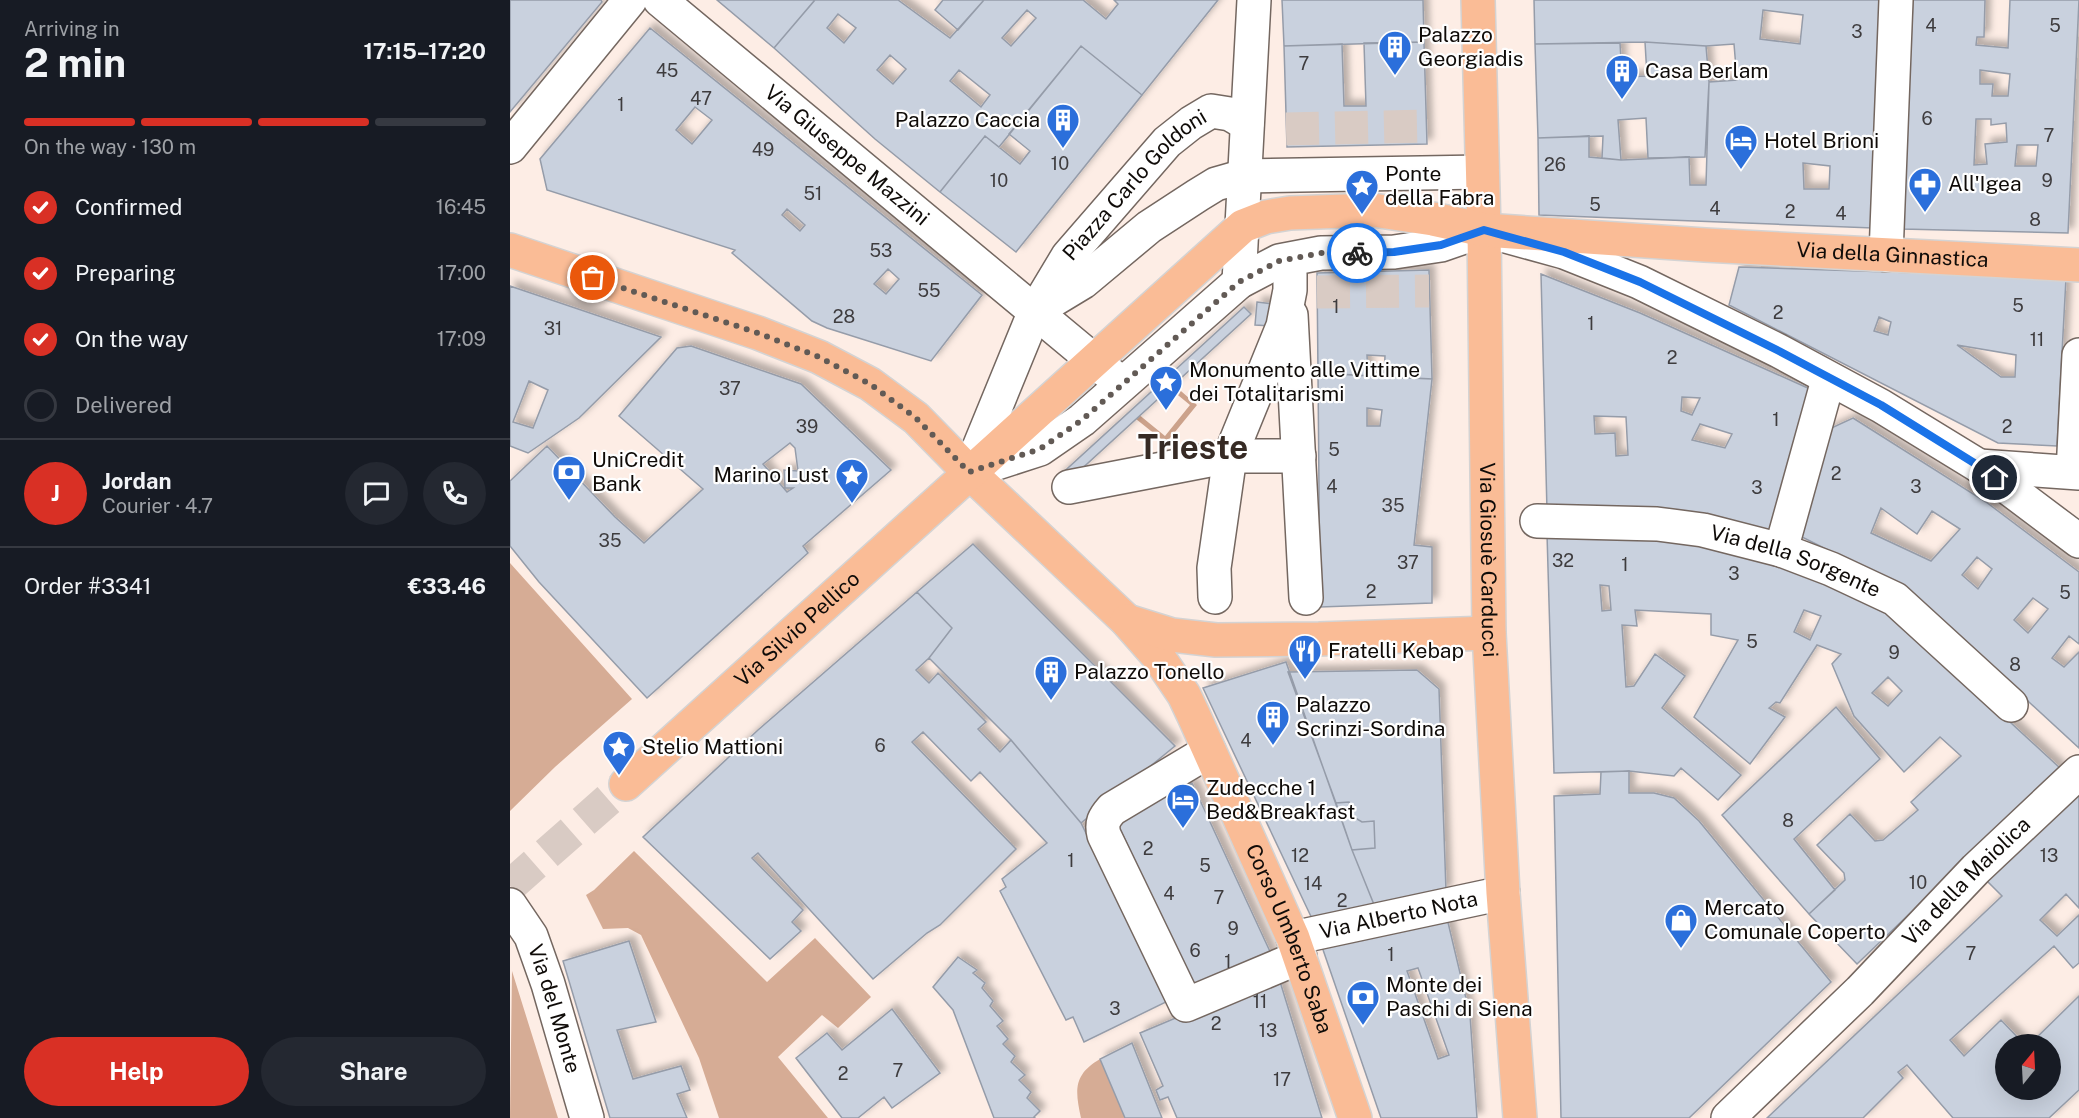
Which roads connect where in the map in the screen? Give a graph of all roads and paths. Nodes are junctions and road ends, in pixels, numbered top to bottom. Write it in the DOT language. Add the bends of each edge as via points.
graph roads {
  1 [pos="630,0"];
  2 [pos="660,0"];
  3 [pos="1254,0"];
  4 [pos="1478,0"];
  5 [pos="1896,0"];
  6 [pos="1247,124"];
  7 [pos="510,147"];
  8 [pos="1482,172"];
  9 [pos="1244,176"];
  10 [pos="1244,226"];
  11 [pos="1484,230"];
  12 [pos="510,250"];
  13 [pos="1886,255"];
  14 [pos="2079,265"];
  15 [pos="1280,285"];
  16 [pos="1035,311"];
  17 [pos="2079,355"];
  18 [pos="1093,360"];
  19 [pos="1123,384"];
  20 [pos="1825,391"];
  21 [pos="1230,456"];
  22 [pos="1299,456"];
  23 [pos="1979,466"];
  24 [pos="969,472"];
  25 [pos="2076,473"];
  26 [pos="1069,487"];
  27 [pos="1537,521"];
  28 [pos="2079,541"];
  29 [pos="1781,550"];
  30 [pos="1215,597"];
  31 [pos="1306,598"];
  32 [pos="1127,621"];
  33 [pos="1489,633"];
  34 [pos="2011,705"];
  35 [pos="1209,751"];
  36 [pos="2079,772"];
  37 [pos="626,784"];
  38 [pos="1503,893"];
  39 [pos="510,905"];
  40 [pos="1297,947"];
  41 [pos="587,1118"];
  42 [pos="1355,1118"];
  43 [pos="1520,1118"];
  44 [pos="1728,1118"];
  1 -- 7 [label="street"];
  2 -- 16 [label="street, Via Giuseppe Mazzini"];
  3 -- 6 [label="street"];
  4 -- 8 [label="main road, Via Giosuè Carducci"];
  5 -- 13 [label="street"];
  6 -- 9 [label="street, Piazza Carlo Goldoni"];
  6 -- 16 [label="street, Piazza Carlo Goldoni" via="1230,114 1211,111 1167,142 1068,256"];
  8 -- 9 [label="street"];
  8 -- 11 [label="main road, Via Giosuè Carducci"];
  9 -- 10 [label="street, Piazza Carlo Goldoni"];
  9 -- 16 [label="street, Piazza Carlo Goldoni" via="1216,183 1149,227 1083,282"];
  10 -- 11 [label="main road" via="1290,213 1373,210"];
  10 -- 15 [label="street, Piazza Carlo Goldoni"];
  10 -- 18 [label="main road"];
  11 -- 13 [label="main road, Via della Ginnastica"];
  11 -- 15 [label="street" via="1441,245 1394,252 1321,253 1279,261"];
  11 -- 23 [label="street" via="1564,252 1640,282 1881,405"];
  11 -- 33 [label="main road, Via Giosuè Carducci"];
  12 -- 24 [label="main road" via="819,357 870,384 916,418"];
  13 -- 14 [label="main road, Via della Ginnastica"];
  15 -- 19 [label="street"];
  15 -- 21 [label="street" via="1283,326"];
  15 -- 22 [label="street"];
  16 -- 18 [label="street"];
  16 -- 24 [label="street, Piazza Carlo Goldoni"];
  17 -- 25 [label="street"];
  18 -- 19 [label="street"];
  18 -- 24 [label="main road"];
  19 -- 24 [label="street" via="1082,420 1040,449"];
  20 -- 29 [label="street"];
  21 -- 22 [label="street"];
  21 -- 26 [label="street"];
  21 -- 30 [label="street" via="1214,568"];
  22 -- 31 [label="street"];
  23 -- 25 [label="street"];
  23 -- 28 [label="street"];
  24 -- 32 [label="main road"];
  24 -- 37 [label="main road, Via Silvio Pellico"];
  27 -- 29 [label="street, Via della Sorgente" via="1657,524 1703,530"];
  29 -- 34 [label="street, Via della Sorgente" via="1895,599"];
  32 -- 33 [label="main road" via="1172,635 1216,640"];
  32 -- 35 [label="main road, Corso Umberto Saba" via="1157,655 1184,695"];
  33 -- 38 [label="main road, Via Giosuè Carducci"];
  35 -- 40 [label="main road, Corso Umberto Saba"];
  35 -- 40 [label="street, Via Alberto Nota" via="1112,809 1102,826 1104,835 1186,1005"];
  36 -- 44 [label="street, Via della Maiolica" via="1976,869 1860,991"];
  38 -- 40 [label="street, Via Alberto Nota"];
  38 -- 43 [label="main road, Via Giosuè Carducci"];
  39 -- 41 [label="street, Via del Monte" via="531,936"];
  40 -- 42 [label="main road, Corso Umberto Saba"];
}
